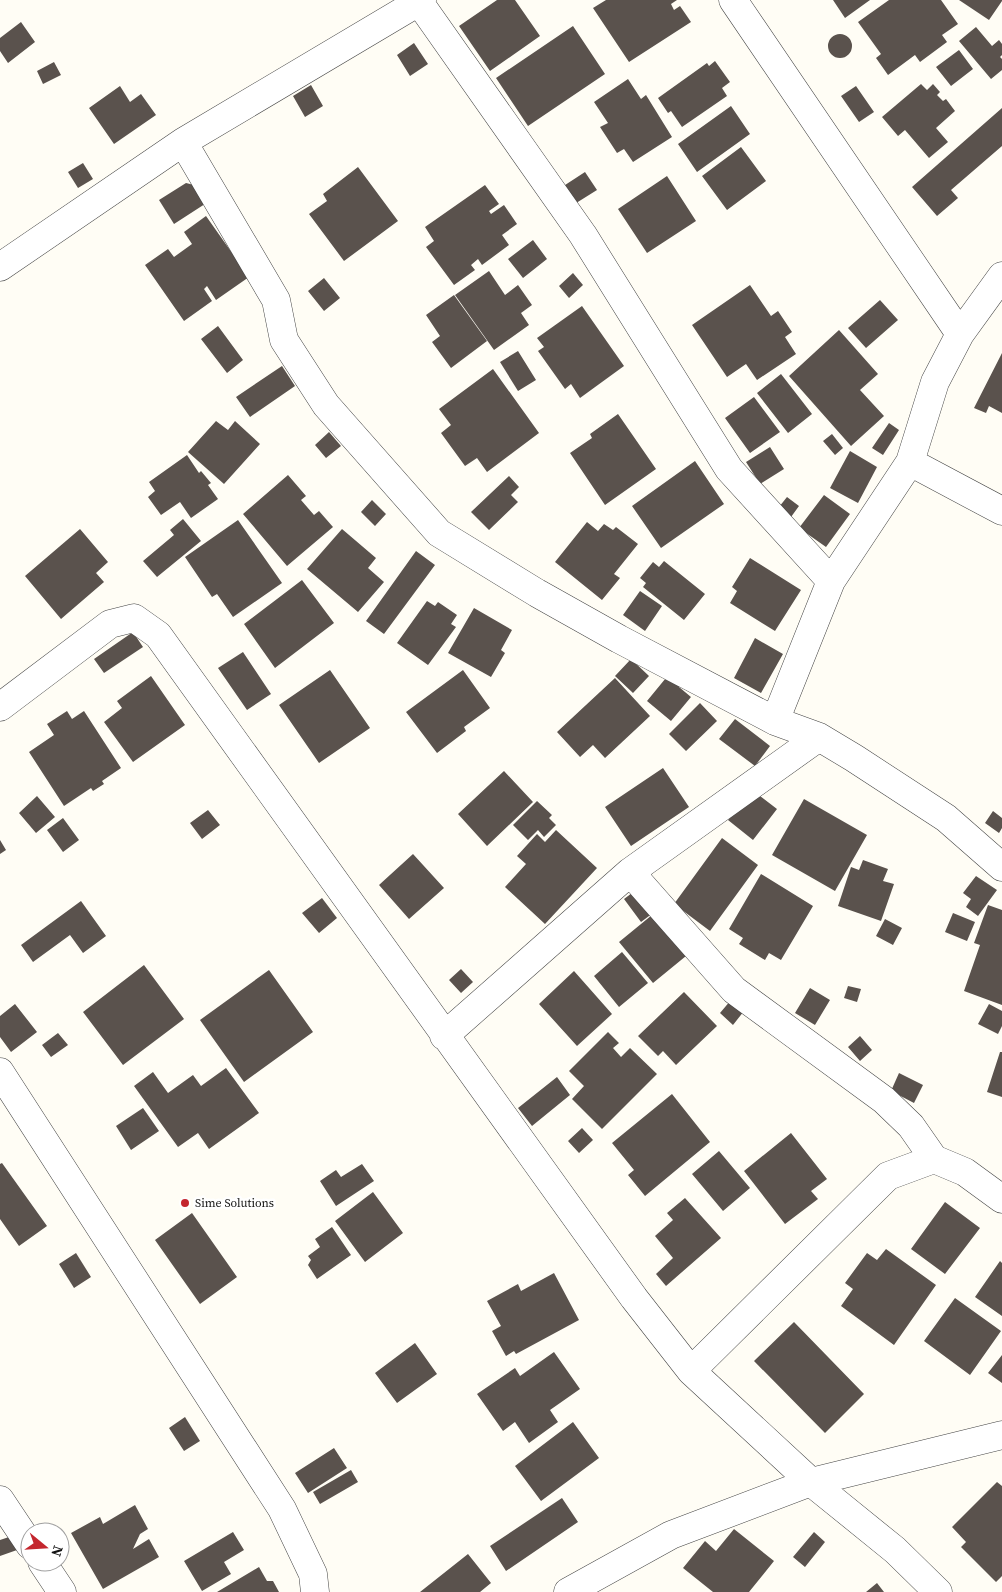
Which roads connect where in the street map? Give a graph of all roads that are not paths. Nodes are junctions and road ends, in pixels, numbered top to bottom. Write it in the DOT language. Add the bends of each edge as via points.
graph roads {
  1 [pos="732,0"];
  2 [pos="421,1"];
  3 [pos="183,142"];
  4 [pos="0,267"];
  5 [pos="1002,276"];
  6 [pos="960,334"];
  7 [pos="910,462"];
  8 [pos="1002,511"];
  9 [pos="831,581"];
  10 [pos="0,707"];
  11 [pos="775,721"];
  12 [pos="819,737"];
  13 [pos="1002,866"];
  14 [pos="630,872"];
  15 [pos="444,1036"];
  16 [pos="0,1072"];
  17 [pos="934,1159"];
  18 [pos="1002,1199"];
  19 [pos="691,1371"];
  20 [pos="1002,1435"];
  21 [pos="811,1482"];
  22 [pos="0,1500"];
  23 [pos="20,1530"];
  24 [pos="49,1572"];
  25 [pos="62,1592"];
  26 [pos="315,1592"];
  27 [pos="568,1592"];
  28 [pos="938,1592"];
  1 -- 6 [label="street"];
  2 -- 3 [label="street"];
  2 -- 9 [label="street" via="582,235 729,469"];
  3 -- 4 [label="street"];
  3 -- 11 [label="street" via="276,300 284,340 326,405 439,533 578,616"];
  5 -- 6 [label="street"];
  6 -- 7 [label="street" via="935,382"];
  7 -- 8 [label="street"];
  7 -- 9 [label="street"];
  9 -- 11 [label="street"];
  10 -- 15 [label="street" via="110,624 134,618 158,635"];
  11 -- 12 [label="street"];
  12 -- 13 [label="street" via="946,818"];
  12 -- 14 [label="street"];
  14 -- 15 [label="street"];
  14 -- 17 [label="street" via="734,990 884,1100 911,1126"];
  15 -- 19 [label="street" via="634,1298"];
  16 -- 26 [label="street" via="282,1508 313,1574"];
  17 -- 18 [label="street" via="965,1172"];
  17 -- 19 [label="street" via="888,1176"];
  19 -- 21 [label="street"];
  20 -- 21 [label="street"];
  21 -- 27 [label="street" via="671,1535"];
  21 -- 28 [label="street" via="894,1550"];
  22 -- 23 [label="street"];
  24 -- 25 [label="street"];
}
